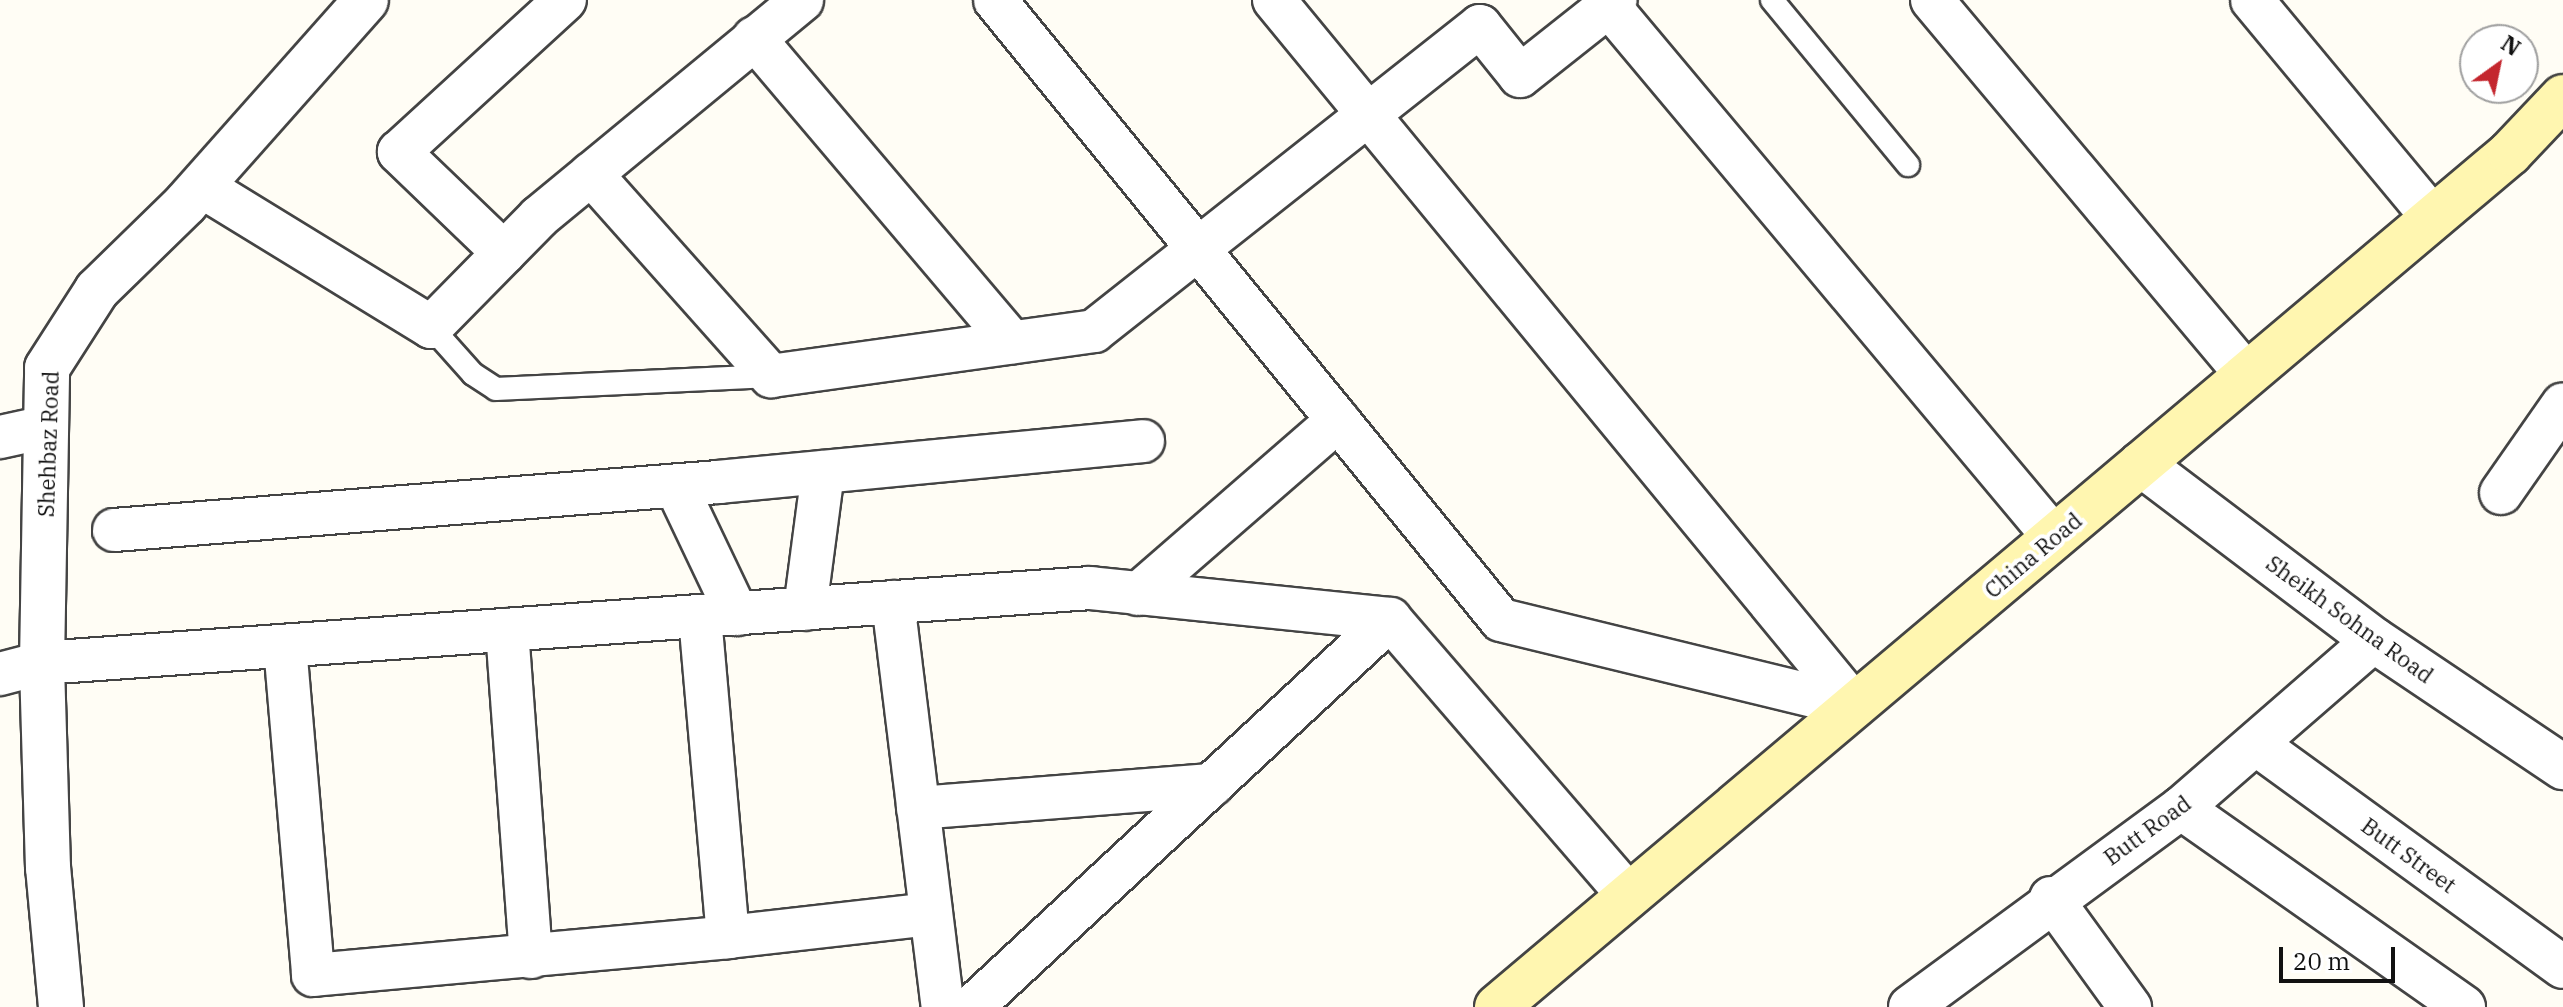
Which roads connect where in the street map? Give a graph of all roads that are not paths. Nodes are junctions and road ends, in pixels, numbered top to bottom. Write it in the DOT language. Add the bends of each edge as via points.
graph roads {
  1 [pos="366,0"];
  2 [pos="565,0"];
  3 [pos="802,0"];
  4 [pos="995,0"];
  5 [pos="1274,0"];
  6 [pos="1772,0"];
  7 [pos="1932,0"];
  8 [pos="2252,0"];
  9 [pos="1613,3"];
  10 [pos="1470,13"];
  11 [pos="754,38"];
  12 [pos="2560,106"];
  13 [pos="1368,114"];
  14 [pos="1908,165"];
  15 [pos="591,174"];
  16 [pos="201,186"];
  17 [pos="2433,218"];
  18 [pos="1198,248"];
  19 [pos="504,253"];
  20 [pos="431,327"];
  21 [pos="1012,342"];
  22 [pos="2247,375"];
  23 [pos="771,376"];
  24 [pos="2563,404"];
  25 [pos="1338,420"];
  26 [pos="46,427"];
  27 [pos="0,437"];
  28 [pos="1143,441"];
  29 [pos="2141,464"];
  30 [pos="823,472"];
  31 [pos="676,486"];
  32 [pos="2501,493"];
  33 [pos="114,530"];
  34 [pos="2054,537"];
  35 [pos="1138,594"];
  36 [pos="893,602"];
  37 [pos="805,609"];
  38 [pos="719,615"];
  39 [pos="1390,619"];
  40 [pos="507,630"];
  41 [pos="2374,640"];
  42 [pos="285,646"];
  43 [pos="42,663"];
  44 [pos="0,674"];
  45 [pos="1855,706"];
  46 [pos="2256,744"];
  47 [pos="2563,767"];
  48 [pos="1212,785"];
  49 [pos="918,808"];
  50 [pos="2181,808"];
  51 [pos="1629,896"];
  52 [pos="2051,898"];
  53 [pos="931,914"];
  54 [pos="728,937"];
  55 [pos="531,957"];
  56 [pos="2563,967"];
  57 [pos="314,991"];
  58 [pos="61,1007"];
  59 [pos="943,1007"];
  60 [pos="972,1007"];
  61 [pos="1497,1007"];
  62 [pos="1910,1007"];
  63 [pos="2130,1007"];
  64 [pos="2464,1007"];
  1 -- 16 [label="street, Shehbaz Road"];
  2 -- 19 [label="street" via="399,152"];
  3 -- 11 [label="street"];
  4 -- 18 [label="street"];
  5 -- 13 [label="street"];
  6 -- 14 [label="lane"];
  7 -- 22 [label="street"];
  8 -- 17 [label="street"];
  9 -- 10 [label="street" via="1520,76"];
  9 -- 34 [label="street"];
  10 -- 13 [label="street"];
  11 -- 15 [label="street"];
  11 -- 21 [label="street"];
  12 -- 17 [label="main road, China Road"];
  13 -- 18 [label="street"];
  13 -- 45 [label="street"];
  15 -- 19 [label="street"];
  15 -- 23 [label="street"];
  16 -- 20 [label="street"];
  16 -- 26 [label="street, Shehbaz Road" via="97,290 47,368"];
  17 -- 22 [label="main road, China Road"];
  18 -- 21 [label="street" via="1094,331"];
  18 -- 25 [label="street"];
  19 -- 20 [label="street"];
  20 -- 23 [label="lane" via="473,374 496,389"];
  21 -- 23 [label="street"];
  22 -- 29 [label="main road, China Road"];
  24 -- 32 [label="street"];
  25 -- 35 [label="street"];
  25 -- 45 [label="street" via="1501,620"];
  26 -- 27 [label="street"];
  26 -- 43 [label="street, Shehbaz Road"];
  28 -- 30 [label="street"];
  29 -- 34 [label="main road, China Road"];
  29 -- 41 [label="street, Sheikh Sohna Road"];
  30 -- 31 [label="street"];
  30 -- 37 [label="street"];
  31 -- 33 [label="street"];
  31 -- 38 [label="street"];
  34 -- 45 [label="main road, China Road"];
  35 -- 36 [label="street" via="1090,588"];
  35 -- 39 [label="street"];
  36 -- 37 [label="street"];
  36 -- 49 [label="street"];
  37 -- 38 [label="street"];
  38 -- 40 [label="street"];
  38 -- 54 [label="street"];
  39 -- 48 [label="street"];
  39 -- 51 [label="street"];
  40 -- 42 [label="street"];
  40 -- 55 [label="street"];
  41 -- 46 [label="street, Butt Road"];
  41 -- 47 [label="street, Sheikh Sohna Road"];
  42 -- 43 [label="street"];
  42 -- 57 [label="street"];
  43 -- 44 [label="street"];
  43 -- 58 [label="street, Shehbaz Road" via="48,868"];
  45 -- 51 [label="main road, China Road"];
  46 -- 50 [label="street, Butt Road"];
  46 -- 56 [label="street, Butt Street"];
  48 -- 49 [label="street"];
  48 -- 60 [label="street"];
  49 -- 53 [label="street"];
  50 -- 52 [label="street, Butt Road"];
  50 -- 64 [label="street"];
  51 -- 61 [label="main road, China Road"];
  52 -- 62 [label="street, Butt Road"];
  52 -- 63 [label="street"];
  53 -- 54 [label="street"];
  53 -- 59 [label="street"];
  54 -- 55 [label="street"];
  55 -- 57 [label="street"];
}
